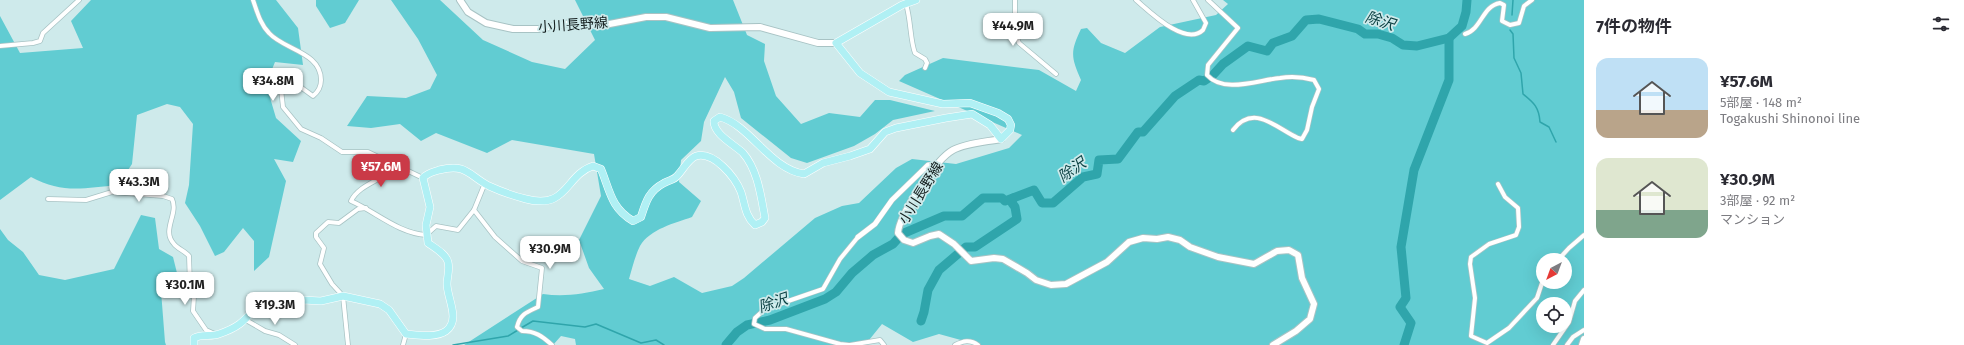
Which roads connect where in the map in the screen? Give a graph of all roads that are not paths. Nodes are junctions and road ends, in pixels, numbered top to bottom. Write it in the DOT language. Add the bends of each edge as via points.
graph roads {
  1 [pos="79,0"];
  2 [pos="253,0"];
  3 [pos="460,0"];
  4 [pos="916,0"];
  5 [pos="1015,0"];
  6 [pos="1136,0"];
  7 [pos="1193,0"];
  8 [pos="1208,0"];
  9 [pos="1532,0"];
  10 [pos="906,4"];
  11 [pos="1465,34"];
  12 [pos="836,43"];
  13 [pos="0,46"];
  14 [pos="925,68"];
  15 [pos="1056,74"];
  16 [pos="1233,130"];
  17 [pos="1001,138"];
  18 [pos="937,164"];
  19 [pos="398,165"];
  20 [pos="423,178"];
  21 [pos="485,183"];
  22 [pos="1498,184"];
  23 [pos="48,199"];
  24 [pos="366,208"];
  25 [pos="474,210"];
  26 [pos="426,234"];
  27 [pos="1584,235"];
  28 [pos="858,237"];
  29 [pos="1564,253"];
  30 [pos="1540,289"];
  31 [pos="1584,290"];
  32 [pos="343,296"];
  33 [pos="246,320"];
  34 [pos="1584,330"];
  35 [pos="406,334"];
  36 [pos="217,335"];
  37 [pos="1584,339"];
  38 [pos="194,345"];
  39 [pos="295,345"];
  40 [pos="348,345"];
  41 [pos="403,345"];
  42 [pos="552,345"];
  43 [pos="850,345"];
  44 [pos="884,345"];
  45 [pos="955,345"];
  46 [pos="978,345"];
  47 [pos="1273,345"];
  48 [pos="1553,345"];
  49 [pos="1567,345"];
  50 [pos="1582,345"];
  1 -- 13 [label="street" via="43,33 40,41"];
  2 -- 19 [label="street" via="263,26 270,34 279,42 311,59 320,74 320,88 313,96 291,82 287,82 281,89 283,106 294,122 342,152 368,152"];
  3 -- 12 [label="main road, 小川長野線" via="468,12 486,23 512,29 576,22 599,26 646,17 666,17 710,28 760,27 818,43"];
  4 -- 10 [label="main road"];
  5 -- 15 [label="street" via="1015,33 1019,43"];
  6 -- 7 [label="street" via="1166,26 1176,31 1195,34 1203,30 1206,23"];
  8 -- 16 [label="street" via="1238,28 1208,65 1207,75 1210,78 1228,84 1303,78 1314,80 1319,89 1302,139 1258,117 1246,119"];
  9 -- 11 [label="street" via="1524,6 1519,23 1510,25 1502,21 1504,5 1497,4 1483,14 1479,25"];
  10 -- 12 [label="main road"];
  10 -- 14 [label="street" via="913,48 915,54 925,59"];
  12 -- 17 [label="main road" via="860,73 889,92 943,104 970,103 998,113 1011,124 1010,130"];
  17 -- 18 [label="main road, 小川長野線" via="954,149"];
  17 -- 21 [label="main road" via="990,125 972,114 946,118 885,132 870,149 823,163 804,174 792,172 766,154 726,118 720,117 714,121 716,128 744,155 755,174 765,218 758,225 750,220 735,181 716,160 701,156 690,160 675,178 654,189 641,216 633,221 614,206 601,169 593,166 581,171 562,194 552,200 528,200"];
  18 -- 28 [label="street" via="928,165 892,200 875,224"];
  18 -- 47 [label="main road, 小川長野線" via="902,216 898,233 904,240 913,243 940,234 971,261 1003,259 1036,280 1051,285 1066,284 1078,279 1107,262 1129,242 1143,238 1168,237 1218,257 1254,264 1277,251 1289,250 1298,255 1302,278 1314,304 1310,319"];
  19 -- 20 [label="street"];
  19 -- 24 [label="street" via="390,173 355,193 352,201"];
  20 -- 21 [label="main road" via="436,171 454,168 466,170"];
  20 -- 26 [label="main road" via="430,206"];
  21 -- 25 [label="street"];
  22 -- 30 [label="street" via="1505,197 1518,208 1519,227 1516,235 1489,244 1471,256 1475,309 1471,336 1487,343 1509,328 1537,298"];
  23 -- 36 [label="street" via="86,200 112,192 172,199 169,229 174,245 189,256 190,285 194,296 192,311 206,330"];
  24 -- 26 [label="street" via="396,226 416,234"];
  24 -- 32 [label="street" via="358,209 339,223 328,222 316,233 317,240 324,248 320,264"];
  25 -- 26 [label="street" via="458,230 436,226"];
  25 -- 42 [label="street" via="495,237 522,261 542,268 538,307 522,314 518,327 522,331 538,334"];
  26 -- 35 [label="main road" via="428,243 443,254 448,262 447,289 453,314 450,326 441,334"];
  27 -- 29 [label="street"];
  28 -- 43 [label="street" via="840,259 823,289 765,309 755,318 754,324 764,329 786,329"];
  31 -- 48 [label="street" via="1575,301 1569,322"];
  32 -- 33 [label="main road" via="321,301 290,302 265,298"];
  32 -- 35 [label="main road" via="380,304 389,310"];
  32 -- 40 [label="street"];
  33 -- 36 [label="main road" via="237,327"];
  33 -- 39 [label="street"];
  34 -- 49 [label="street" via="1573,337"];
  35 -- 41 [label="street"];
  36 -- 38 [label="main road" via="200,335 194,338"];
  37 -- 50 [label="main road"];
  43 -- 44 [label="street" via="880,340"];
  45 -- 46 [label="street" via="968,341"];
}
